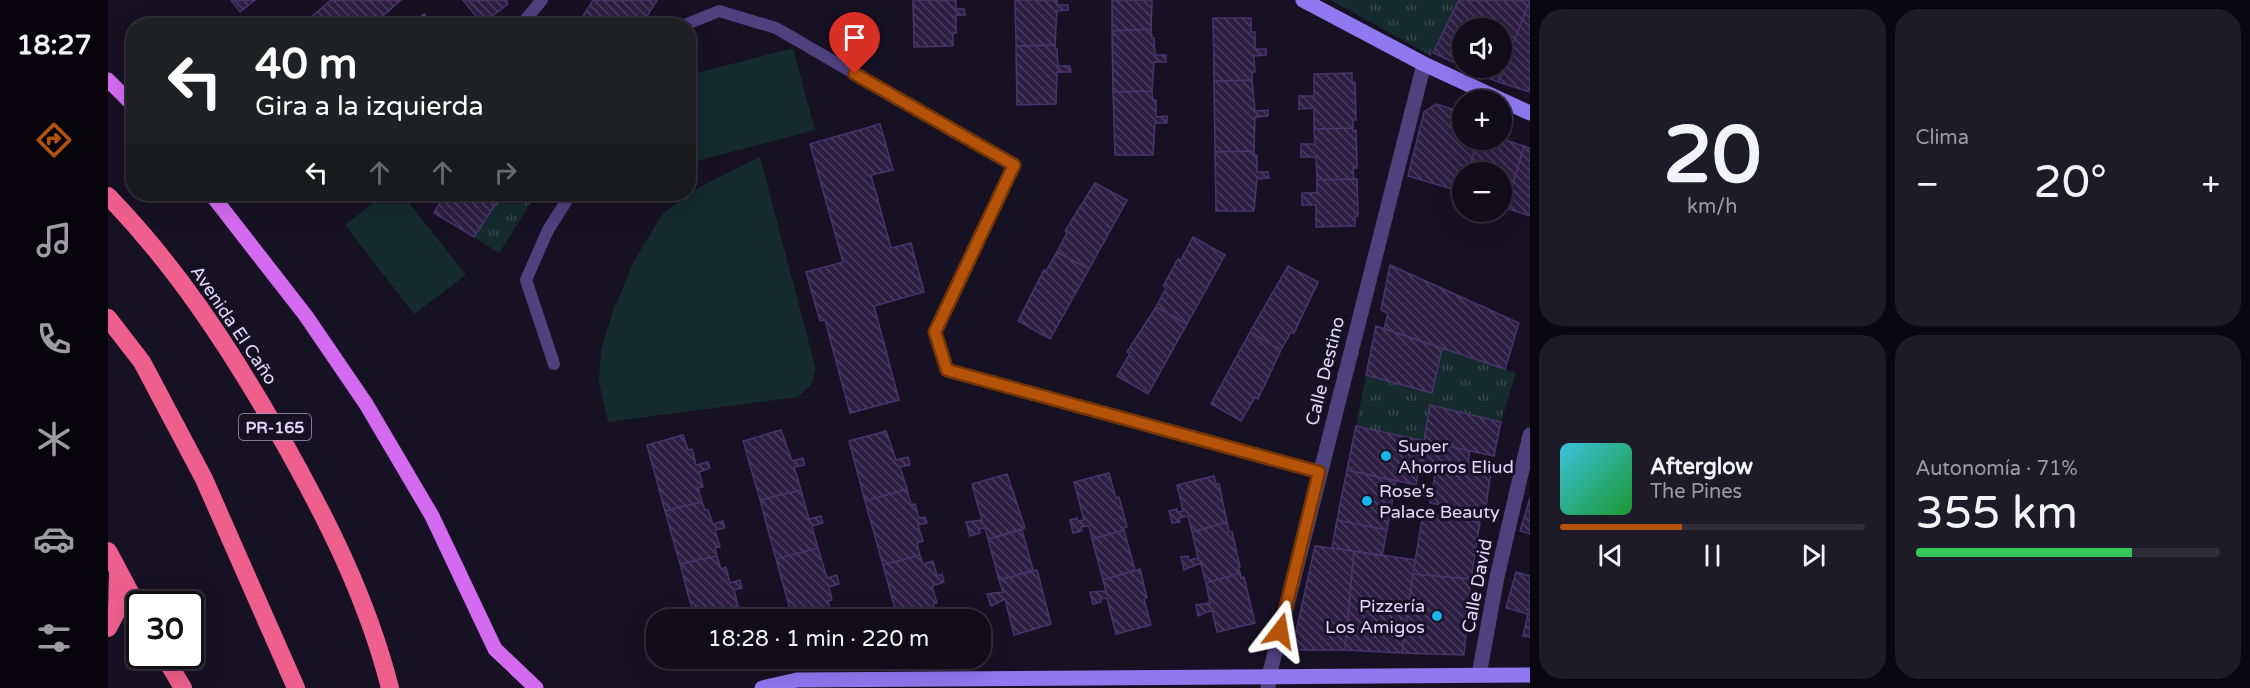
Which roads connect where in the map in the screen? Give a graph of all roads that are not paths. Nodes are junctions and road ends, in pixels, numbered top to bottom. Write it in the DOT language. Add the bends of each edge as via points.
graph roads {
  1 [pos="542,0"];
  2 [pos="1303,0"];
  3 [pos="527,18"];
  4 [pos="696,20"];
  5 [pos="1424,64"];
  6 [pos="108,80"];
  7 [pos="126,98"];
  8 [pos="1530,113"];
  9 [pos="108,196"];
  10 [pos="216,201"];
  11 [pos="566,201"];
  12 [pos="108,318"];
  13 [pos="554,364"];
  14 [pos="1530,435"];
  15 [pos="1319,472"];
  16 [pos="108,551"];
  17 [pos="118,573"];
  18 [pos="128,591"];
  19 [pos="108,627"];
  20 [pos="172,669"];
  21 [pos="1479,675"];
  22 [pos="1530,675"];
  23 [pos="1268,682"];
  24 [pos="183,688"];
  25 [pos="296,688"];
  26 [pos="390,688"];
  27 [pos="536,688"];
  28 [pos="762,688"];
  1 -- 3 [label="lane"];
  2 -- 5 [label="main road"];
  4 -- 15 [label="lane" via="719,11 776,28 1014,165 935,332 947,370"];
  5 -- 8 [label="main road"];
  5 -- 15 [label="street, Calle Destino"];
  6 -- 7 [label="main road"];
  9 -- 26 [label="highway, Avenida El Caño / PR-165" via="180,279 227,347 311,491 359,594"];
  10 -- 27 [label="main road" via="306,316 366,404 432,516 495,649"];
  11 -- 13 [label="lane" via="526,280"];
  12 -- 25 [label="highway" via="142,362 204,479"];
  14 -- 21 [label="street, Calle David"];
  15 -- 23 [label="street, Calle Destino"];
  16 -- 17 [label="highway"];
  17 -- 18 [label="highway"];
  17 -- 19 [label="highway" via="117,611"];
  20 -- 24 [label="highway"];
  21 -- 22 [label="main road"];
  21 -- 23 [label="main road"];
  23 -- 28 [label="main road" via="797,680"];
}
